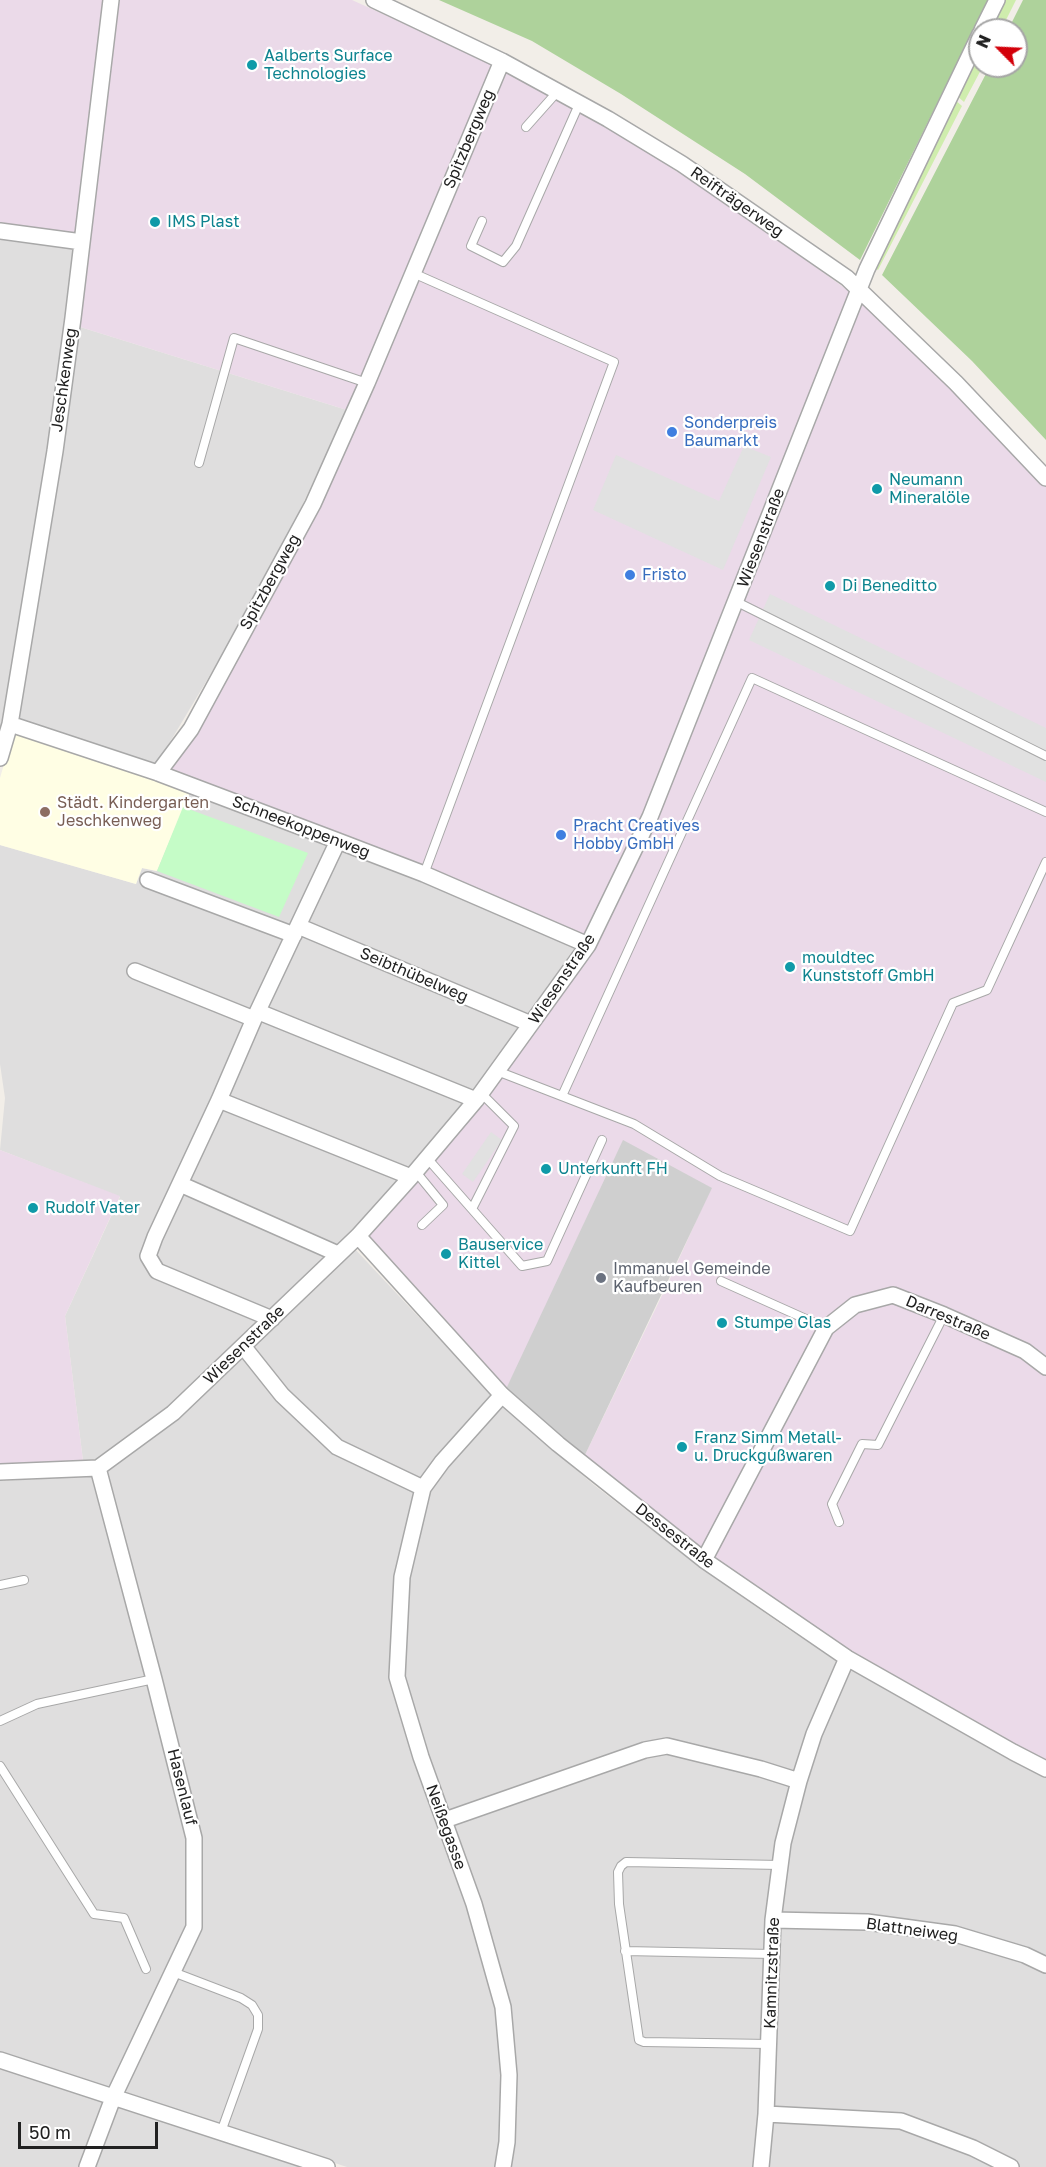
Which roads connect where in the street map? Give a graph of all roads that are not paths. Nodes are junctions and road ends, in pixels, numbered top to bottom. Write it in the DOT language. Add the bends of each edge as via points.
graph roads {
  1 [pos="111,0"];
  2 [pos="374,0"];
  3 [pos="997,0"];
  4 [pos="988,18"];
  5 [pos="968,58"];
  6 [pos="502,61"];
  7 [pos="558,91"];
  8 [pos="580,102"];
  9 [pos="526,127"];
  10 [pos="482,221"];
  11 [pos="0,231"];
  12 [pos="82,242"];
  13 [pos="413,273"];
  14 [pos="859,289"];
  15 [pos="367,383"];
  16 [pos="199,463"];
  17 [pos="1046,477"];
  18 [pos="736,602"];
  19 [pos="10,724"];
  20 [pos="1046,756"];
  21 [pos="0,758"];
  22 [pos="158,773"];
  23 [pos="1046,812"];
  24 [pos="338,841"];
  25 [pos="1046,862"];
  26 [pos="424,874"];
  27 [pos="148,880"];
  28 [pos="296,931"];
  29 [pos="588,945"];
  30 [pos="135,971"];
  31 [pos="256,1016"];
  32 [pos="531,1024"];
  33 [pos="497,1071"];
  34 [pos="478,1096"];
  35 [pos="562,1096"];
  36 [pos="219,1100"];
  37 [pos="602,1140"];
  38 [pos="427,1158"];
  39 [pos="413,1175"];
  40 [pos="180,1184"];
  41 [pos="472,1209"];
  42 [pos="422,1225"];
  43 [pos="358,1236"];
  44 [pos="338,1254"];
  45 [pos="721,1281"];
  46 [pos="944,1315"];
  47 [pos="272,1319"];
  48 [pos="826,1329"];
  49 [pos="243,1346"];
  50 [pos="1046,1367"];
  51 [pos="502,1395"];
  52 [pos="98,1468"];
  53 [pos="0,1472"];
  54 [pos="423,1488"];
  55 [pos="839,1522"];
  56 [pos="704,1560"];
  57 [pos="24,1580"];
  58 [pos="0,1585"];
  59 [pos="847,1659"];
  60 [pos="154,1679"];
  61 [pos="0,1721"];
  62 [pos="0,1766"];
  63 [pos="1046,1768"];
  64 [pos="799,1781"];
  65 [pos="445,1820"];
  66 [pos="780,1865"];
  67 [pos="773,1920"];
  68 [pos="625,1951"];
  69 [pos="772,1954"];
  70 [pos="1046,1965"];
  71 [pos="146,1969"];
  72 [pos="173,1972"];
  73 [pos="769,2044"];
  74 [pos="0,2060"];
  75 [pos="112,2098"];
  76 [pos="766,2114"];
  77 [pos="221,2132"];
  78 [pos="87,2167"];
  79 [pos="327,2167"];
  80 [pos="503,2167"];
  81 [pos="761,2167"];
  82 [pos="1011,2167"];
  1 -- 12 [label="street, Jeschkenweg"];
  2 -- 6 [label="street, Reifträgerweg"];
  3 -- 4 [label="street"];
  5 -- 14 [label="street, Wiesenstraße"];
  6 -- 7 [label="street, Reifträgerweg"];
  6 -- 13 [label="street, Spitzbergweg"];
  7 -- 8 [label="street, Reifträgerweg"];
  7 -- 9 [label="lane"];
  8 -- 10 [label="lane" via="516,246 502,262 471,246"];
  8 -- 14 [label="street, Reifträgerweg" via="682,164"];
  11 -- 12 [label="street"];
  12 -- 19 [label="street, Jeschkenweg" via="55,451"];
  13 -- 15 [label="street, Spitzbergweg"];
  13 -- 26 [label="lane" via="614,362"];
  14 -- 17 [label="street, Reifträgerweg"];
  14 -- 18 [label="street, Wiesenstraße"];
  15 -- 16 [label="lane" via="234,339"];
  15 -- 22 [label="street, Spitzbergweg" via="313,504 190,729"];
  18 -- 20 [label="lane"];
  18 -- 29 [label="street, Wiesenstraße" via="650,817"];
  19 -- 21 [label="street, Jeschkenweg"];
  19 -- 22 [label="street, Schneekoppenweg"];
  22 -- 24 [label="street, Schneekoppenweg"];
  23 -- 35 [label="lane" via="752,678"];
  24 -- 26 [label="street, Schneekoppenweg"];
  24 -- 28 [label="street"];
  25 -- 35 [label="lane" via="987,990 953,1003 850,1231 720,1176 634,1124"];
  26 -- 29 [label="street, Schneekoppenweg"];
  27 -- 28 [label="street, Seibthübelweg"];
  28 -- 31 [label="street"];
  28 -- 32 [label="street, Seibthübelweg"];
  29 -- 32 [label="street, Wiesenstraße"];
  30 -- 31 [label="street"];
  31 -- 34 [label="street"];
  31 -- 36 [label="street"];
  32 -- 33 [label="street, Wiesenstraße"];
  33 -- 34 [label="street, Wiesenstraße"];
  33 -- 35 [label="lane"];
  34 -- 38 [label="street, Wiesenstraße"];
  34 -- 41 [label="lane" via="514,1126"];
  36 -- 39 [label="street"];
  36 -- 40 [label="street"];
  37 -- 41 [label="lane" via="547,1261 522,1266"];
  38 -- 39 [label="street, Wiesenstraße"];
  38 -- 41 [label="lane"];
  39 -- 42 [label="lane" via="443,1205"];
  39 -- 43 [label="street, Wiesenstraße"];
  40 -- 44 [label="street"];
  40 -- 47 [label="street" via="148,1256 157,1272"];
  43 -- 44 [label="street, Wiesenstraße"];
  43 -- 51 [label="street, Dessestraße"];
  44 -- 47 [label="street, Wiesenstraße"];
  45 -- 48 [label="lane"];
  46 -- 48 [label="street, Darrestraße" via="893,1295 855,1305"];
  46 -- 50 [label="street, Darrestraße" via="1025,1351"];
  46 -- 55 [label="lane" via="878,1445 862,1444 832,1504"];
  47 -- 49 [label="street, Wiesenstraße"];
  48 -- 56 [label="street, Darrestraße"];
  49 -- 52 [label="street, Wiesenstraße" via="173,1413"];
  49 -- 54 [label="street" via="282,1395 337,1447"];
  51 -- 54 [label="street, Neißegasse"];
  51 -- 56 [label="street, Dessestraße"];
  52 -- 53 [label="street"];
  52 -- 60 [label="street, Hasenlauf"];
  54 -- 65 [label="street, Neißegasse" via="402,1577 397,1677"];
  56 -- 59 [label="street, Dessestraße"];
  57 -- 58 [label="lane"];
  59 -- 63 [label="street, Dessestraße"];
  59 -- 64 [label="street, Kamnitzstraße" via="814,1734"];
  60 -- 61 [label="lane" via="37,1704"];
  60 -- 72 [label="street, Hasenlauf" via="194,1838 194,1927"];
  62 -- 71 [label="lane" via="94,1914 124,1918"];
  64 -- 65 [label="street" via="667,1746 645,1750"];
  64 -- 66 [label="street, Kamnitzstraße"];
  65 -- 80 [label="street, Neißegasse" via="503,2007 510,2075"];
  66 -- 67 [label="street, Kamnitzstraße"];
  66 -- 68 [label="lane" via="626,1862 618,1872 617,1891"];
  67 -- 69 [label="street, Kamnitzstraße"];
  67 -- 70 [label="street, Blattneiweg" via="867,1922 955,1934"];
  68 -- 69 [label="lane"];
  68 -- 73 [label="lane" via="639,2040"];
  69 -- 73 [label="street, Kamnitzstraße"];
  72 -- 75 [label="street, Hasenlauf"];
  72 -- 77 [label="lane" via="241,1998 258,2015 258,2029"];
  73 -- 76 [label="street, Kamnitzstraße"];
  74 -- 75 [label="street"];
  75 -- 77 [label="street"];
  75 -- 78 [label="street, Hasenlauf"];
  76 -- 81 [label="street, Kamnitzstraße"];
  76 -- 82 [label="street" via="901,2121"];
  77 -- 79 [label="street"];
}
